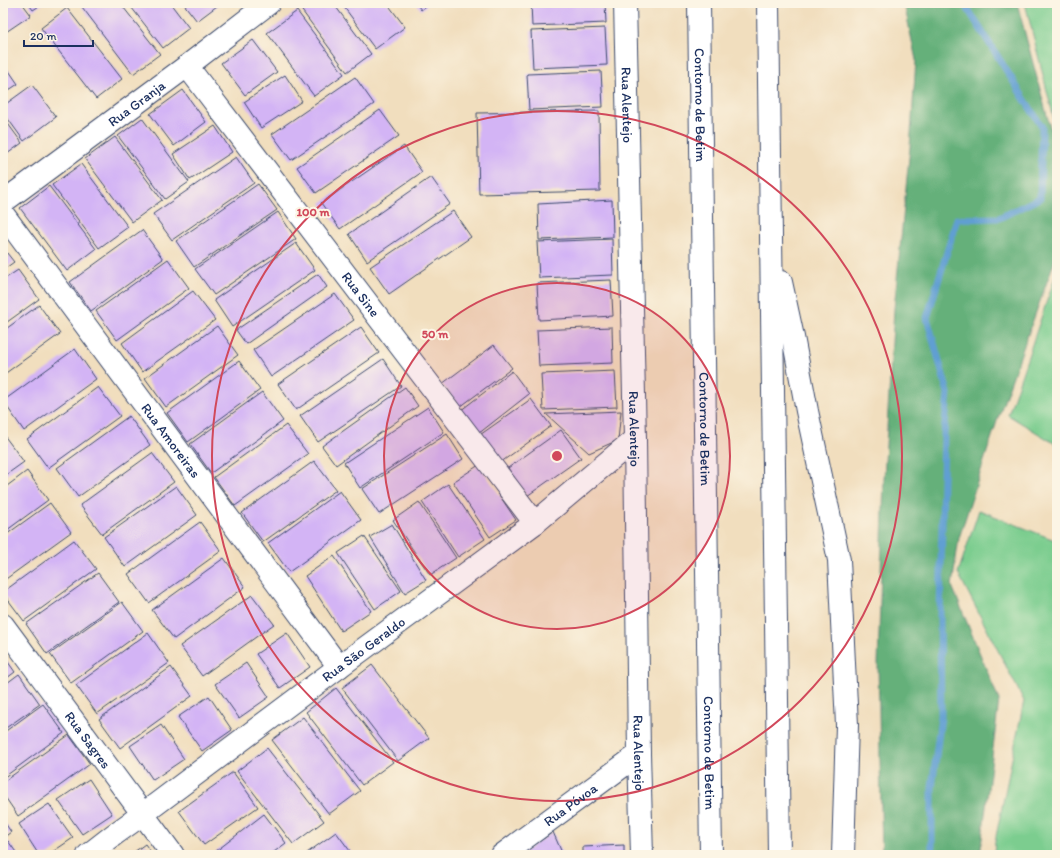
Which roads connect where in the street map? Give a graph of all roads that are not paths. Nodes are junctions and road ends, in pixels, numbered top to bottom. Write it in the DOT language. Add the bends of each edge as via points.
graph roads {
  1 [pos="269,3"];
  2 [pos="625,3"];
  3 [pos="700,3"];
  4 [pos="768,3"];
  5 [pos="187,66"];
  6 [pos="3,202"];
  7 [pos="3,214"];
  8 [pos="771,236"];
  9 [pos="635,439"];
  10 [pos="535,523"];
  11 [pos="3,626"];
  12 [pos="339,667"];
  13 [pos="639,754"];
  14 [pos="143,814"];
  15 [pos="88,855"];
  16 [pos="173,855"];
  17 [pos="502,855"];
  18 [pos="642,855"];
  19 [pos="711,855"];
  20 [pos="779,855"];
  21 [pos="843,855"];
  1 -- 5 [label="main road, Rua Granja"];
  2 -- 9 [label="main road, Rua Alentejo"];
  3 -- 19 [label="main road, Contorno de Betim"];
  4 -- 8 [label="main road"];
  5 -- 6 [label="main road, Rua Granja"];
  5 -- 10 [label="main road, Rua Sine"];
  7 -- 12 [label="main road, Rua Amoreiras"];
  8 -- 20 [label="main road"];
  8 -- 21 [label="main road" via="839,560 847,725"];
  9 -- 10 [label="main road, Rua São Geraldo"];
  9 -- 13 [label="main road, Rua Alentejo"];
  10 -- 12 [label="main road, Rua São Geraldo"];
  11 -- 14 [label="main road, Rua Sagres"];
  12 -- 14 [label="main road, Rua São Geraldo"];
  13 -- 17 [label="main road, Rua Póvoa"];
  13 -- 18 [label="main road, Rua Alentejo"];
  14 -- 15 [label="main road, Rua São Geraldo"];
  14 -- 16 [label="main road, Rua Sagres"];
}
